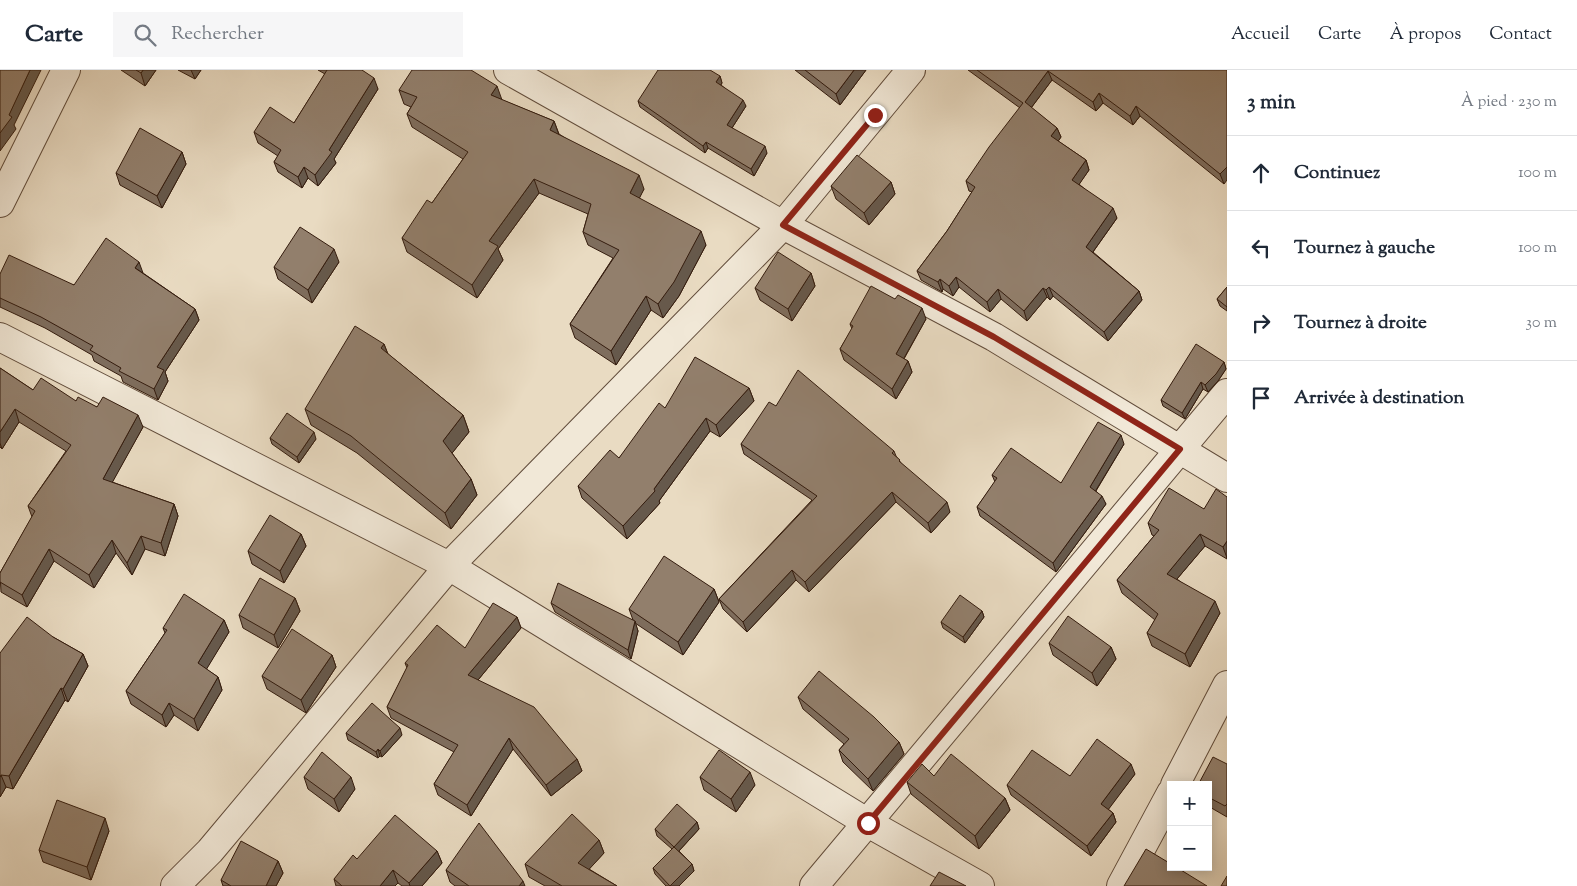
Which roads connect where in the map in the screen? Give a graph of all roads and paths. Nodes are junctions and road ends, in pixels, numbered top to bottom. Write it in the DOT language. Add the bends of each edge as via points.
graph roads {
  1 [pos="66,70"];
  2 [pos="508,70"];
  3 [pos="911,70"];
  4 [pos="0,203"];
  5 [pos="783,225"];
  6 [pos="0,337"];
  7 [pos="1227,393"];
  8 [pos="1180,449"];
  9 [pos="1227,478"];
  10 [pos="449,566"];
  11 [pos="1227,685"];
  12 [pos="1177,781"];
  13 [pos="1167,800"];
  14 [pos="868,823"];
  15 [pos="175,886"];
  16 [pos="814,886"];
  17 [pos="980,886"];
  18 [pos="1121,886"];
  1 -- 4 [label="street"];
  2 -- 5 [label="street"];
  3 -- 5 [label="street"];
  5 -- 8 [label="street" via="994,337"];
  5 -- 10 [label="street"];
  6 -- 10 [label="street"];
  7 -- 8 [label="street"];
  8 -- 9 [label="street"];
  8 -- 14 [label="street"];
  10 -- 14 [label="street"];
  10 -- 15 [label="street" via="210,851"];
  11 -- 12 [label="street"];
  13 -- 18 [label="street"];
  14 -- 16 [label="street"];
  14 -- 17 [label="street"];
}
